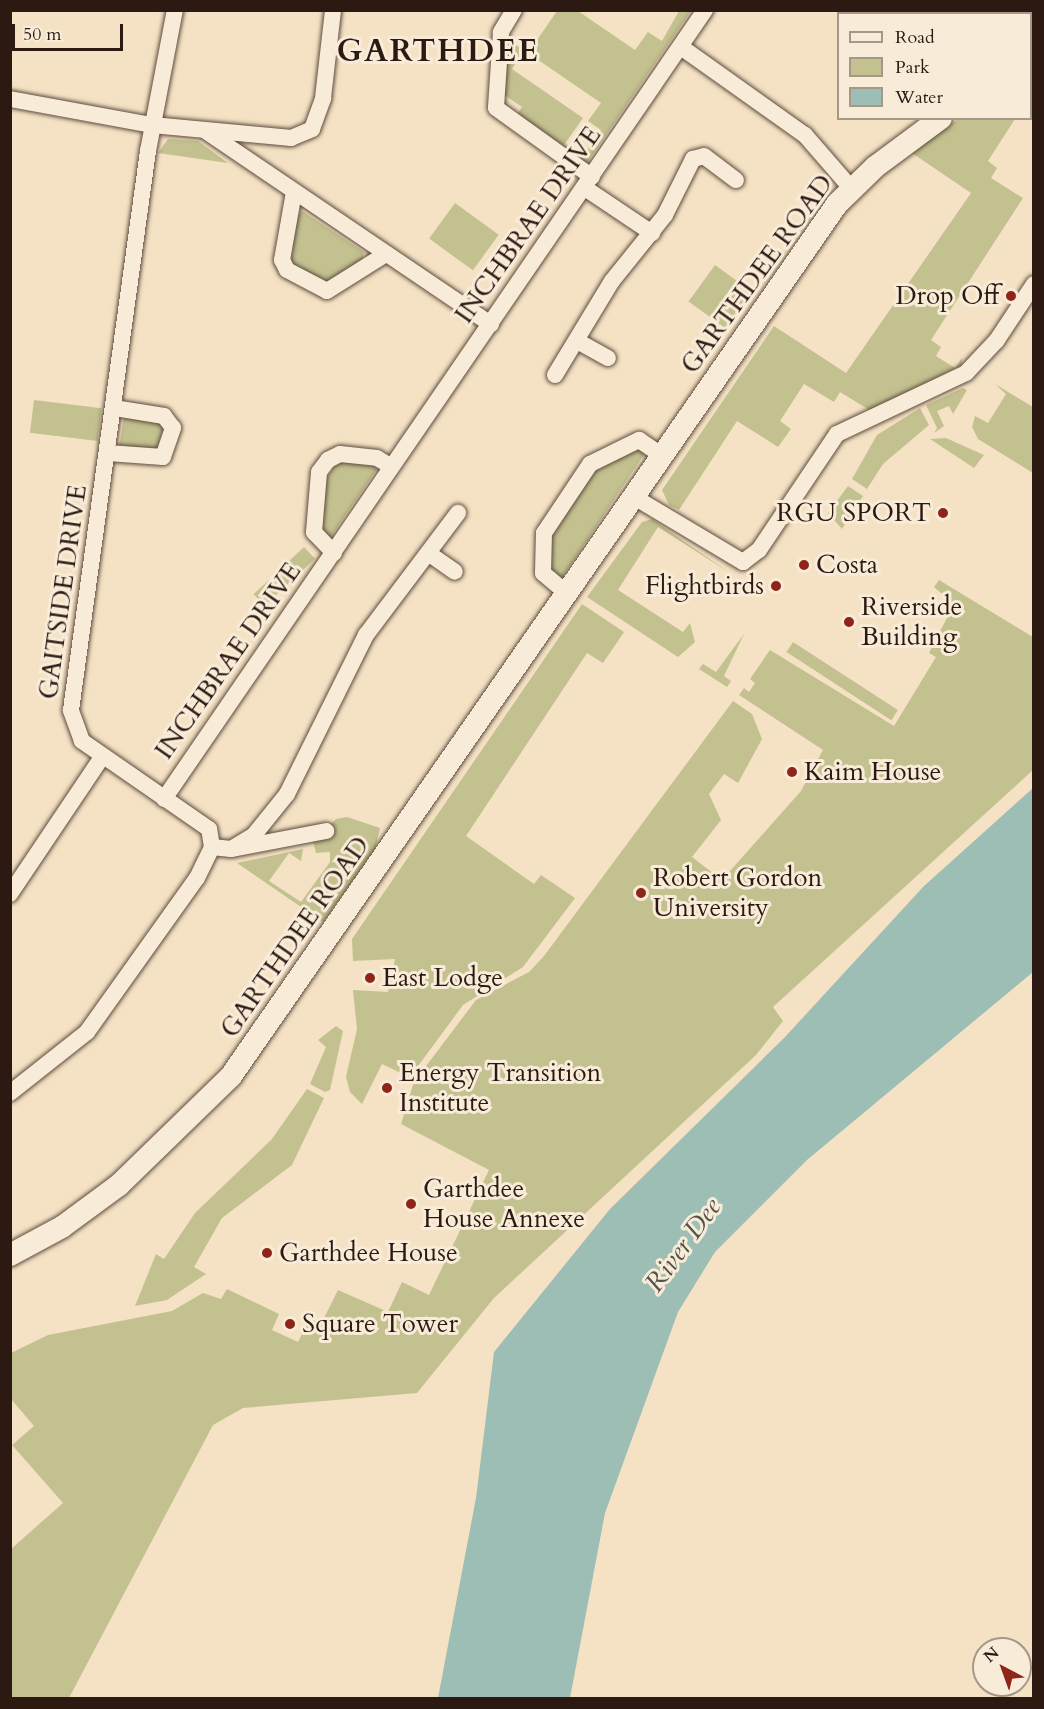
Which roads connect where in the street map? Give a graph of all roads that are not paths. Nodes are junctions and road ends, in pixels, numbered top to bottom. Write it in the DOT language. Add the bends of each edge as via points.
graph roads {
  1 [pos="175,10"];
  2 [pos="333,10"];
  3 [pos="514,10"];
  4 [pos="705,11"];
  5 [pos="681,47"];
  6 [pos="10,99"];
  7 [pos="938,120"];
  8 [pos="152,125"];
  9 [pos="206,131"];
  10 [pos="736,180"];
  11 [pos="589,182"];
  12 [pos="852,189"];
  13 [pos="294,192"];
  14 [pos="652,233"];
  15 [pos="386,254"];
  16 [pos="1034,284"];
  17 [pos="491,324"];
  18 [pos="579,342"];
  19 [pos="608,358"];
  20 [pos="555,375"];
  21 [pos="114,408"];
  22 [pos="108,453"];
  23 [pos="663,456"];
  24 [pos="392,467"];
  25 [pos="634,497"];
  26 [pos="458,513"];
  27 [pos="334,553"];
  28 [pos="431,555"];
  29 [pos="455,572"];
  30 [pos="569,595"];
  31 [pos="102,757"];
  32 [pos="164,799"];
  33 [pos="326,831"];
  34 [pos="212,847"];
  35 [pos="231,849"];
  36 [pos="10,894"];
  37 [pos="10,1093"];
  38 [pos="10,1255"];
  1 -- 8 [label="street, GAITSIDE DRIVE"];
  2 -- 9 [label="street" via="323,98 312,129 291,138"];
  3 -- 11 [label="street" via="501,32 496,108"];
  4 -- 5 [label="street, INCHBRAE DRIVE"];
  5 -- 11 [label="street, INCHBRAE DRIVE"];
  5 -- 12 [label="street" via="805,135"];
  6 -- 8 [label="street"];
  7 -- 12 [label="street, GARTHDEE ROAD"];
  8 -- 9 [label="street"];
  8 -- 21 [label="street, GAITSIDE DRIVE"];
  9 -- 13 [label="street"];
  10 -- 14 [label="street" via="704,156 693,159"];
  11 -- 14 [label="street"];
  11 -- 17 [label="street, INCHBRAE DRIVE"];
  12 -- 23 [label="street, GARTHDEE ROAD"];
  13 -- 15 [label="street"];
  13 -- 15 [label="street" via="282,260 287,270 327,291"];
  14 -- 18 [label="street" via="612,281"];
  15 -- 17 [label="street"];
  16 -- 25 [label="street" via="997,340 966,373 837,434 759,550 743,562"];
  17 -- 24 [label="street, INCHBRAE DRIVE"];
  18 -- 19 [label="street"];
  18 -- 20 [label="street"];
  21 -- 22 [label="street, GAITSIDE DRIVE"];
  21 -- 22 [label="street, GAITSIDE DRIVE" via="164,416 173,428 163,457"];
  22 -- 31 [label="street, GAITSIDE DRIVE" via="71,710 75,732"];
  23 -- 25 [label="street, GARTHDEE ROAD"];
  23 -- 30 [label="street" via="639,441 590,464 543,533 543,573"];
  24 -- 27 [label="street, INCHBRAE DRIVE"];
  24 -- 27 [label="street, INCHBRAE DRIVE" via="377,458 340,454 319,472 314,532"];
  25 -- 30 [label="street, GARTHDEE ROAD"];
  26 -- 28 [label="street"];
  27 -- 32 [label="street, INCHBRAE DRIVE"];
  28 -- 29 [label="street"];
  28 -- 35 [label="street" via="393,595 366,635 287,794 254,835"];
  30 -- 38 [label="street, GARTHDEE ROAD" via="231,1076 120,1185 62,1227"];
  31 -- 32 [label="street, GAITSIDE DRIVE"];
  31 -- 36 [label="street"];
  32 -- 34 [label="street, GAITSIDE DRIVE" via="209,829"];
  33 -- 35 [label="street"];
  34 -- 35 [label="street"];
  34 -- 37 [label="street" via="197,878 87,1032"];
}
